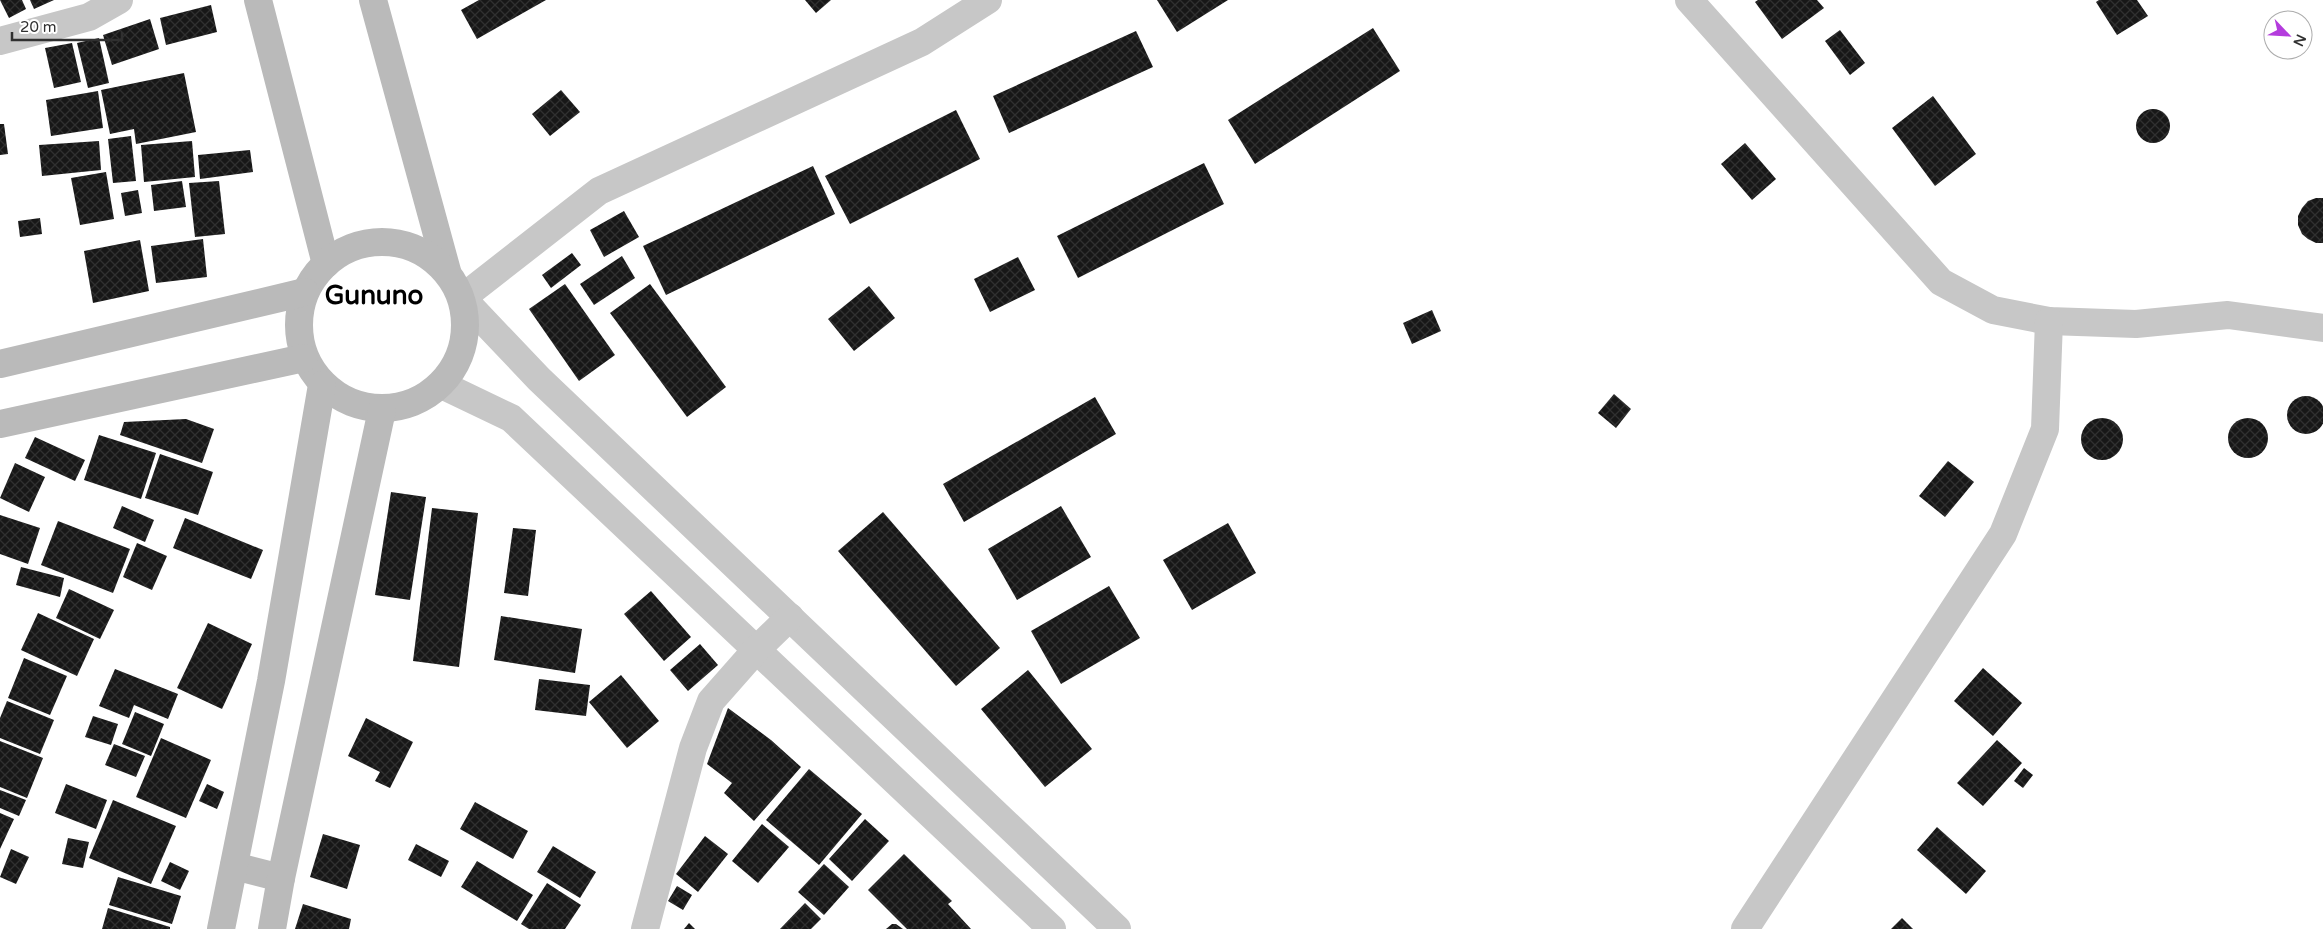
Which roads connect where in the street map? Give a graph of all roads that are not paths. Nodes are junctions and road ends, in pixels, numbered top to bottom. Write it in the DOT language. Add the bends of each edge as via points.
graph roads {
  1 [pos="119,0"];
  2 [pos="258,0"];
  3 [pos="372,0"];
  4 [pos="988,0"];
  5 [pos="1689,0"];
  6 [pos="0,40"];
  7 [pos="326,264"];
  8 [pos="447,271"];
  9 [pos="305,292"];
  10 [pos="462,298"];
  11 [pos="2049,321"];
  12 [pos="2323,328"];
  13 [pos="304,358"];
  14 [pos="0,364"];
  15 [pos="322,385"];
  16 [pos="442,385"];
  17 [pos="382,410"];
  18 [pos="0,424"];
  19 [pos="790,617"];
  20 [pos="756,650"];
  21 [pos="234,866"];
  22 [pos="281,878"];
  23 [pos="222,929"];
  24 [pos="272,929"];
  25 [pos="645,929"];
  26 [pos="1052,929"];
  27 [pos="1117,929"];
  28 [pos="1745,929"];
  1 -- 6 [label="street" via="89,17"];
  2 -- 7 [label="main road"];
  3 -- 8 [label="main road"];
  4 -- 10 [label="street" via="922,42 599,191"];
  5 -- 11 [label="street" via="1941,282 1993,310"];
  7 -- 8 [label="main road" via="354,246 388,241 420,250"];
  7 -- 9 [label="main road"];
  8 -- 10 [label="main road"];
  9 -- 13 [label="main road" via="298,325"];
  9 -- 14 [label="main road"];
  10 -- 16 [label="main road" via="467,329 459,359"];
  10 -- 19 [label="street" via="539,379"];
  11 -- 12 [label="street" via="2136,324 2228,315"];
  11 -- 28 [label="street" via="2045,429 2003,534"];
  13 -- 15 [label="main road"];
  13 -- 18 [label="main road"];
  15 -- 17 [label="main road" via="350,404"];
  15 -- 21 [label="main road" via="271,682"];
  16 -- 17 [label="main road" via="414,404"];
  16 -- 20 [label="street" via="511,418"];
  17 -- 22 [label="main road"];
  19 -- 20 [label="street"];
  19 -- 27 [label="street"];
  20 -- 25 [label="street" via="708,709 693,748"];
  20 -- 26 [label="street"];
  21 -- 22 [label="main road"];
  21 -- 23 [label="main road"];
  22 -- 24 [label="main road"];
}
